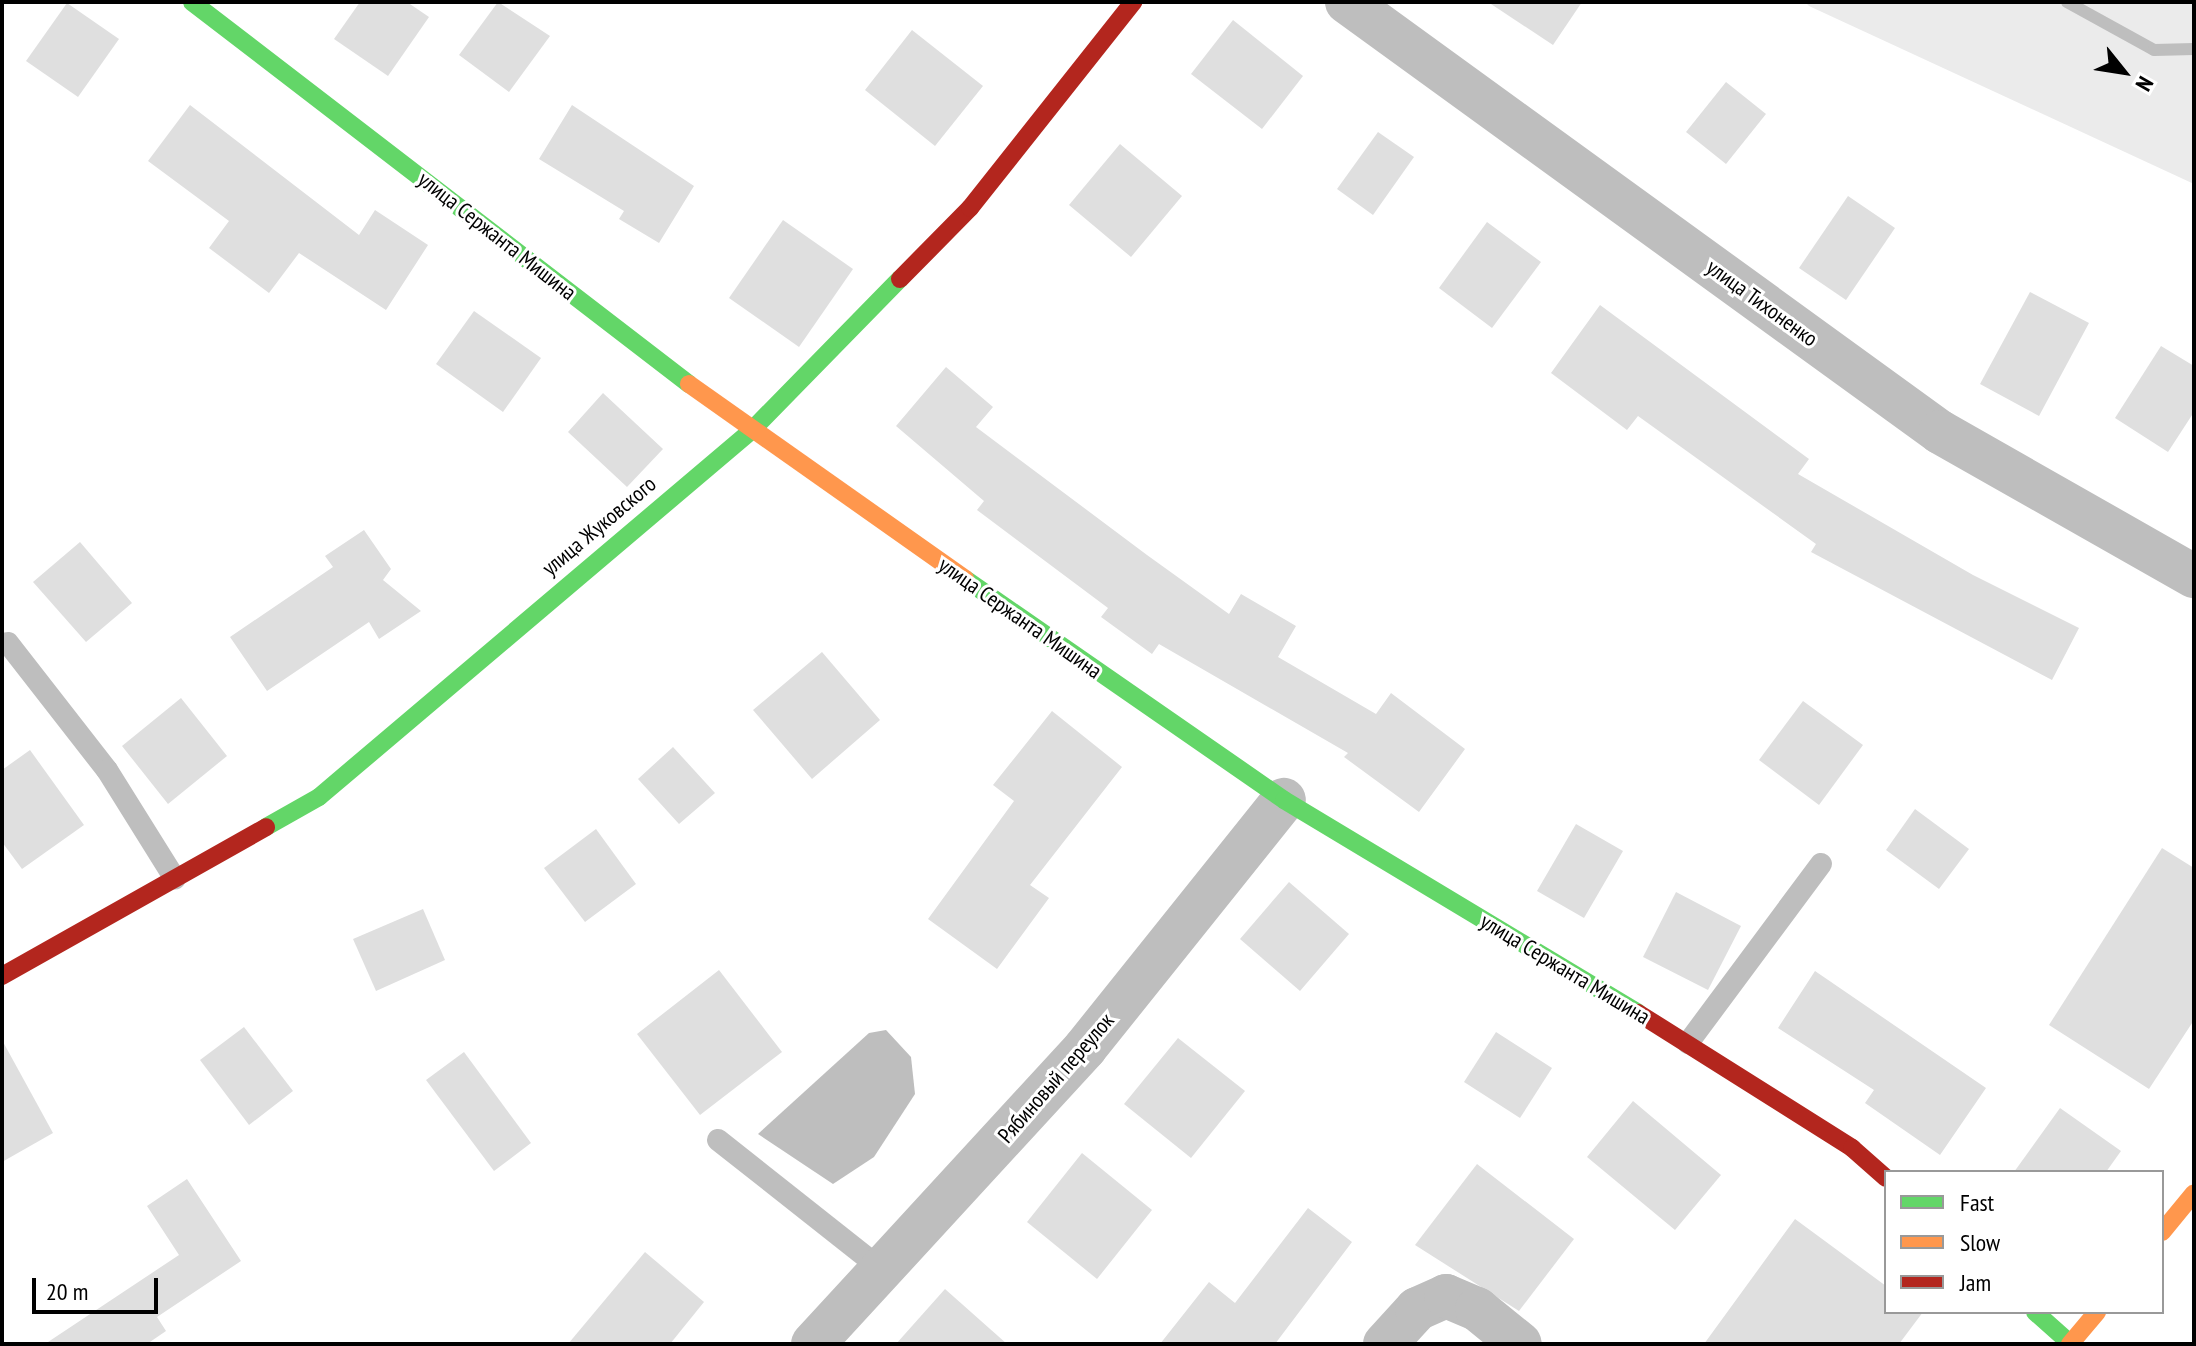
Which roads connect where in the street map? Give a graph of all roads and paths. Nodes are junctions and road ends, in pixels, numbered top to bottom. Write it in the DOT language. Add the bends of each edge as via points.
graph roads {
  1 [pos="192,2"];
  2 [pos="1133,2"];
  3 [pos="1347,2"];
  4 [pos="751,431"];
  5 [pos="2194,576"];
  6 [pos="8,643"];
  7 [pos="1284,800"];
  8 [pos="1821,864"];
  9 [pos="175,879"];
  10 [pos="2,976"];
  11 [pos="1688,1043"];
  12 [pos="718,1140"];
  13 [pos="1884,1176"];
  14 [pos="2194,1193"];
  15 [pos="2164,1230"];
  16 [pos="884,1271"];
  17 [pos="2037,1314"];
  18 [pos="2095,1314"];
  19 [pos="813,1344"];
  20 [pos="1385,1344"];
  21 [pos="1520,1344"];
  22 [pos="2071,1344"];
  1 -- 4 [label="street, улица Сержанта Мишина"];
  2 -- 4 [label="street, улица Жуковского" via="970,208"];
  3 -- 5 [label="street, улица Тихоненко" via="1940,432"];
  4 -- 7 [label="street, улица Сержанта Мишина"];
  4 -- 9 [label="street, улица Жуковского" via="319,797"];
  6 -- 9 [label="lane" via="107,770"];
  7 -- 11 [label="street, улица Сержанта Мишина"];
  7 -- 16 [label="street, Рябиновый переулок" via="1085,1048"];
  8 -- 11 [label="lane"];
  9 -- 10 [label="street, улица Жуковского"];
  11 -- 13 [label="street, улица Сержанта Мишина" via="1852,1148"];
  12 -- 16 [label="lane"];
  14 -- 15 [label="street"];
  16 -- 19 [label="street, Рябиновый переулок"];
  17 -- 22 [label="street"];
  18 -- 22 [label="street"];
  20 -- 21 [label="street" via="1417,1309 1446,1296 1477,1309"];
}
